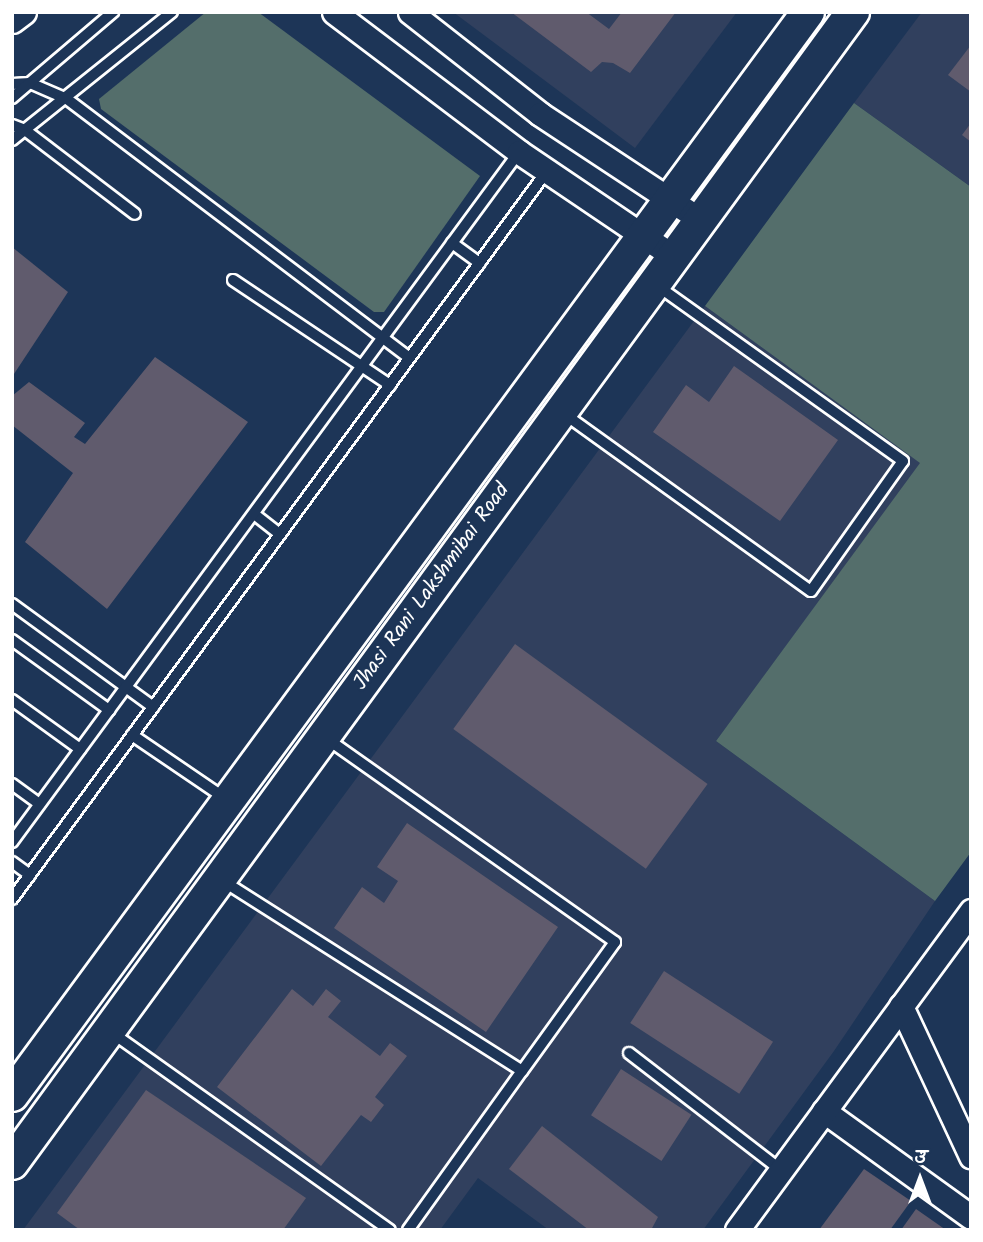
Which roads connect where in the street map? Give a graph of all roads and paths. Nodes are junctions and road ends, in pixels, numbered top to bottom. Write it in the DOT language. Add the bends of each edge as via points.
graph roads {
  1 [pos="24,12"];
  2 [pos="113,12"];
  3 [pos="172,12"];
  4 [pos="334,12"];
  5 [pos="410,12"];
  6 [pos="808,12"];
  7 [pos="853,12"];
  8 [pos="12,21"];
  9 [pos="30,83"];
  10 [pos="12,84"];
  11 [pos="12,98"];
  12 [pos="67,99"];
  13 [pos="12,125"];
  14 [pos="25,130"];
  15 [pos="12,140"];
  16 [pos="519,152"];
  17 [pos="547,171"];
  18 [pos="671,199"];
  19 [pos="135,214"];
  20 [pos="701,220"];
  21 [pos="644,237"];
  22 [pos="452,243"];
  23 [pos="674,257"];
  24 [pos="480,262"];
  25 [pos="233,280"];
  26 [pos="654,283"];
  27 [pos="382,338"];
  28 [pos="409,358"];
  29 [pos="362,365"];
  30 [pos="390,385"];
  31 [pos="561,411"];
  32 [pos="254,514"];
  33 [pos="280,534"];
  34 [pos="12,604"];
  35 [pos="12,640"];
  36 [pos="126,687"];
  37 [pos="12,700"];
  38 [pos="153,707"];
  39 [pos="109,710"];
  40 [pos="132,735"];
  41 [pos="324,737"];
  42 [pos="80,749"];
  43 [pos="12,784"];
  44 [pos="228,801"];
  45 [pos="40,804"];
  46 [pos="12,842"];
  47 [pos="12,862"];
  48 [pos="30,875"];
  49 [pos="220,879"];
  50 [pos="12,899"];
  51 [pos="971,911"];
  52 [pos="901,1006"];
  53 [pos="109,1031"];
  54 [pos="629,1053"];
  55 [pos="522,1070"];
  56 [pos="12,1095"];
  57 [pos="824,1111"];
  58 [pos="971,1156"];
  59 [pos="12,1163"];
  60 [pos="781,1170"];
  61 [pos="971,1217"];
  62 [pos="390,1230"];
  63 [pos="408,1230"];
  64 [pos="737,1230"];
  1 -- 8 [label="street"];
  2 -- 9 [label="lane"];
  3 -- 12 [label="lane"];
  4 -- 16 [label="street"];
  5 -- 18 [label="street" via="540,114"];
  6 -- 18 [label="main road, Jhasi Rani Lakshmibai Road"];
  7 -- 20 [label="main road, Jhasi Rani Lakshmibai Road"];
  9 -- 10 [label="lane"];
  9 -- 11 [label="lane"];
  9 -- 12 [label="lane"];
  12 -- 14 [label="lane"];
  12 -- 27 [label="lane"];
  13 -- 14 [label="lane"];
  14 -- 15 [label="lane"];
  14 -- 19 [label="lane"];
  16 -- 17 [label="street"];
  16 -- 22 [label="lane"];
  17 -- 21 [label="street"];
  17 -- 24 [label="lane"];
  18 -- 20 [label="street"];
  18 -- 21 [label="main road, Jhasi Rani Lakshmibai Road"];
  20 -- 23 [label="main road, Jhasi Rani Lakshmibai Road"];
  21 -- 23 [label="street"];
  21 -- 44 [label="main road, Jhasi Rani Lakshmibai Road"];
  22 -- 24 [label="lane"];
  22 -- 27 [label="lane"];
  23 -- 26 [label="main road, Jhasi Rani Lakshmibai Road"];
  24 -- 28 [label="lane"];
  25 -- 29 [label="lane"];
  26 -- 31 [label="main road, Jhasi Rani Lakshmibai Road"];
  26 -- 31 [label="lane" via="903,461 811,591"];
  27 -- 28 [label="lane"];
  27 -- 29 [label="lane"];
  28 -- 30 [label="lane"];
  29 -- 30 [label="lane"];
  29 -- 32 [label="lane"];
  30 -- 33 [label="lane"];
  31 -- 41 [label="main road, Jhasi Rani Lakshmibai Road"];
  32 -- 33 [label="lane"];
  32 -- 36 [label="lane"];
  33 -- 38 [label="lane"];
  34 -- 36 [label="lane"];
  35 -- 39 [label="lane"];
  36 -- 38 [label="lane"];
  36 -- 39 [label="lane"];
  37 -- 42 [label="lane"];
  38 -- 40 [label="lane"];
  39 -- 42 [label="lane"];
  40 -- 44 [label="lane"];
  40 -- 48 [label="lane"];
  41 -- 49 [label="main road, Jhasi Rani Lakshmibai Road"];
  41 -- 55 [label="lane" via="615,942"];
  42 -- 45 [label="lane"];
  43 -- 45 [label="lane"];
  44 -- 56 [label="main road, Jhasi Rani Lakshmibai Road"];
  45 -- 46 [label="lane"];
  47 -- 48 [label="lane"];
  48 -- 50 [label="lane"];
  49 -- 53 [label="main road, Jhasi Rani Lakshmibai Road"];
  49 -- 55 [label="lane"];
  51 -- 52 [label="street"];
  52 -- 57 [label="street"];
  52 -- 58 [label="street"];
  53 -- 59 [label="main road, Jhasi Rani Lakshmibai Road"];
  53 -- 62 [label="lane"];
  54 -- 60 [label="lane"];
  55 -- 63 [label="lane"];
  57 -- 60 [label="street"];
  57 -- 61 [label="street"];
  60 -- 64 [label="street"];
}
